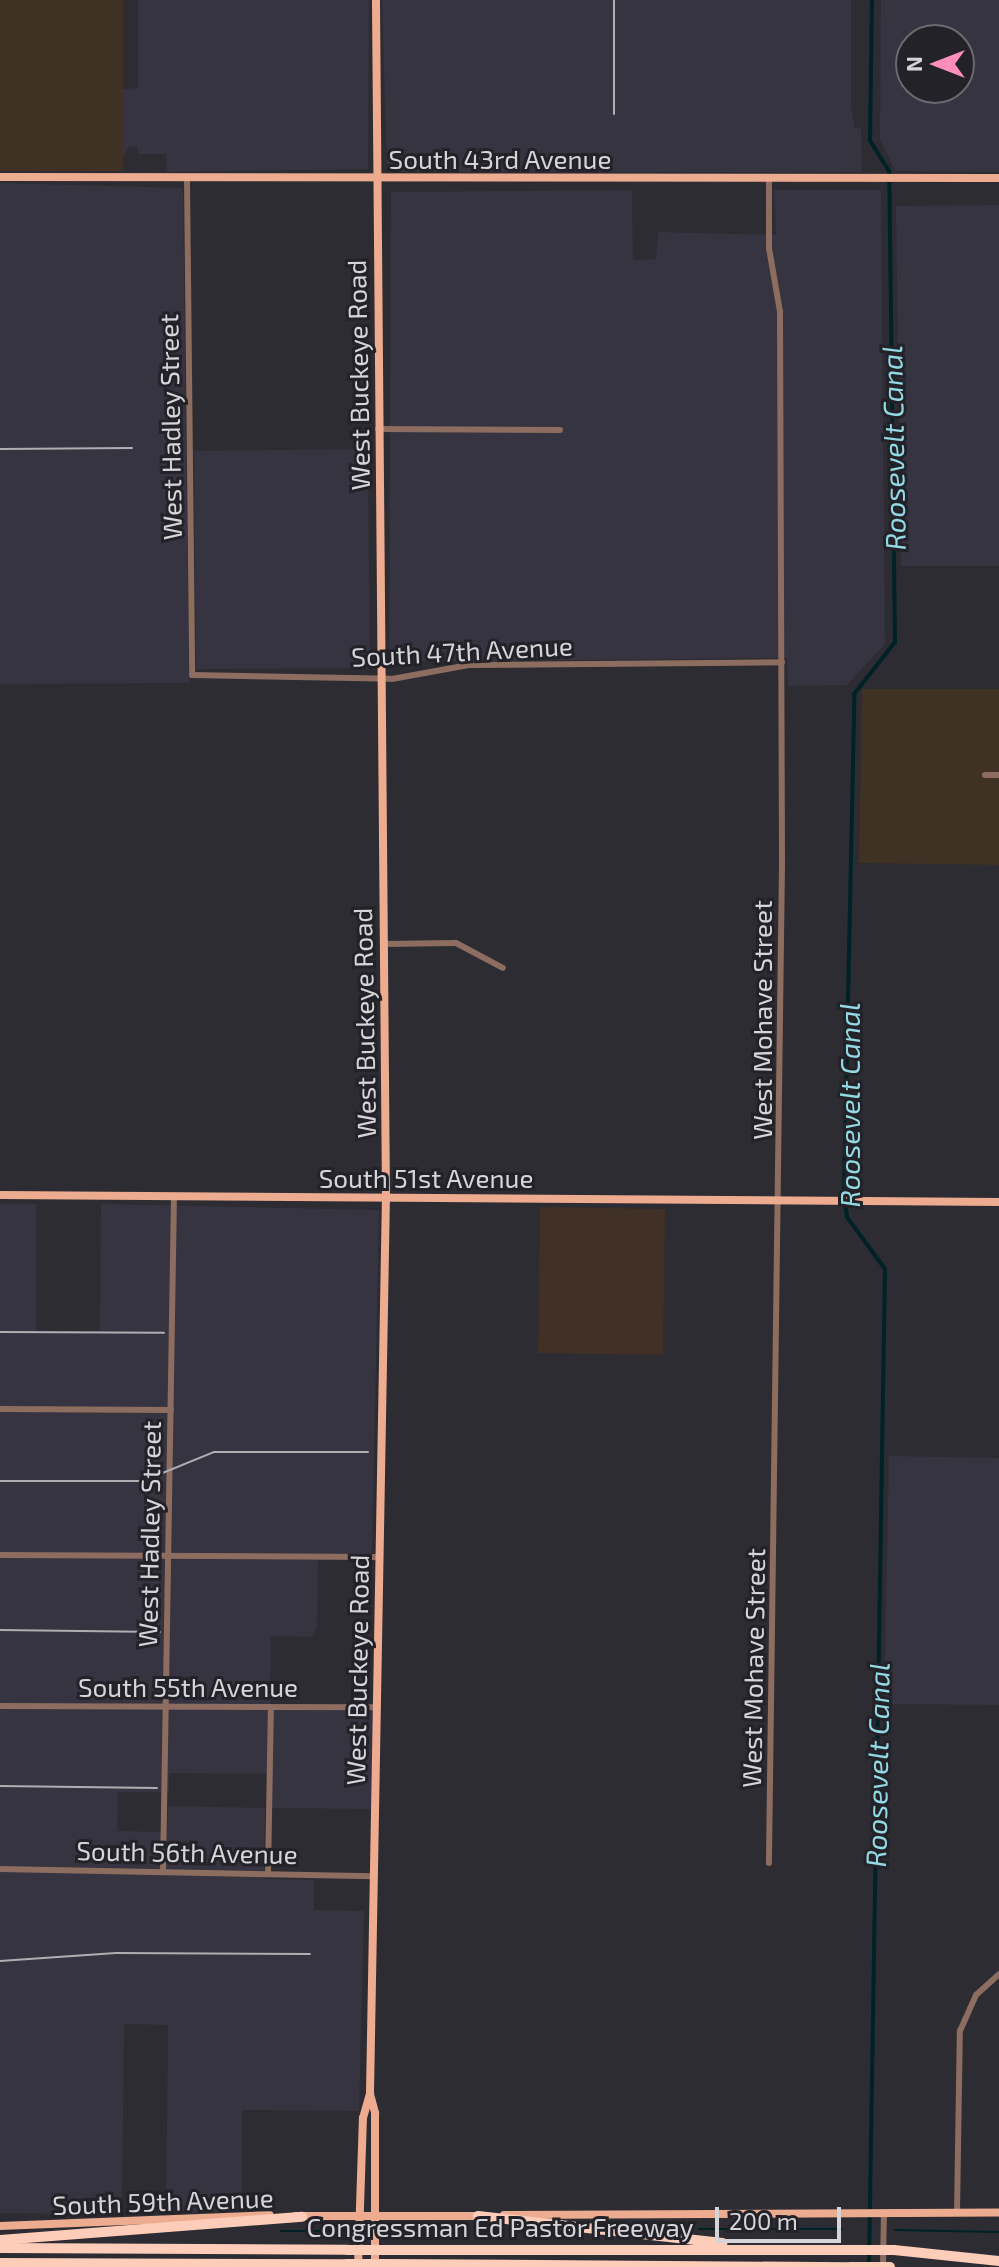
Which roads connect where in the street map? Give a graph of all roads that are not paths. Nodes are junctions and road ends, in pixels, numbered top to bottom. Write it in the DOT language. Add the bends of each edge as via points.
graph roads {
  1 [pos="376,0"];
  2 [pos="0,177"];
  3 [pos="769,178"];
  4 [pos="999,178"];
  5 [pos="187,179"];
  6 [pos="376,179"];
  7 [pos="378,429"];
  8 [pos="560,430"];
  9 [pos="782,662"];
  10 [pos="192,675"];
  11 [pos="380,679"];
  12 [pos="985,775"];
  13 [pos="999,775"];
  14 [pos="383,944"];
  15 [pos="503,968"];
  16 [pos="0,1195"];
  17 [pos="174,1197"];
  18 [pos="386,1198"];
  19 [pos="782,1201"];
  20 [pos="999,1202"];
  21 [pos="0,1409"];
  22 [pos="171,1410"];
  23 [pos="0,1555"];
  24 [pos="168,1555"];
  25 [pos="379,1557"];
  26 [pos="0,1706"];
  27 [pos="166,1707"];
  28 [pos="271,1707"];
  29 [pos="376,1707"];
  30 [pos="769,1863"];
  31 [pos="0,1869"];
  32 [pos="163,1872"];
  33 [pos="268,1873"];
  34 [pos="374,1876"];
  35 [pos="999,1974"];
  36 [pos="370,2093"];
  37 [pos="879,2212"];
  38 [pos="957,2212"];
  39 [pos="999,2212"];
  40 [pos="478,2216"];
  41 [pos="302,2217"];
  42 [pos="358,2217"];
  43 [pos="375,2217"];
  44 [pos="0,2226"];
  45 [pos="0,2240"];
  46 [pos="0,2248"];
  47 [pos="757,2249"];
  48 [pos="999,2261"];
  49 [pos="0,2263"];
  50 [pos="352,2266"];
  51 [pos="767,2266"];
  52 [pos="375,2267"];
  53 [pos="851,2267"];
  54 [pos="883,2267"];
  55 [pos="890,2267"];
  1 -- 6 [label="main road, West Buckeye Road"];
  2 -- 5 [label="main road, South 43rd Avenue"];
  3 -- 4 [label="main road, South 43rd Avenue"];
  3 -- 6 [label="main road, South 43rd Avenue"];
  3 -- 9 [label="street, West Mohave Street" via="769,248 780,312"];
  5 -- 6 [label="main road, South 43rd Avenue"];
  5 -- 10 [label="street, West Hadley Street"];
  6 -- 7 [label="main road, West Buckeye Road"];
  7 -- 8 [label="street"];
  7 -- 11 [label="main road, West Buckeye Road"];
  9 -- 11 [label="street, South 47th Avenue" via="469,665"];
  9 -- 19 [label="street, West Mohave Street"];
  10 -- 11 [label="street, South 47th Avenue"];
  11 -- 14 [label="main road, West Buckeye Road"];
  12 -- 13 [label="street"];
  14 -- 15 [label="street" via="456,943"];
  14 -- 18 [label="main road, West Buckeye Road"];
  16 -- 17 [label="main road, South 51st Avenue"];
  17 -- 18 [label="main road, South 51st Avenue"];
  17 -- 22 [label="street, West Hadley Street"];
  18 -- 19 [label="main road, South 51st Avenue"];
  18 -- 25 [label="main road, West Buckeye Road"];
  19 -- 20 [label="main road, South 51st Avenue"];
  19 -- 30 [label="street, West Mohave Street"];
  21 -- 22 [label="street"];
  22 -- 24 [label="street, West Hadley Street"];
  23 -- 24 [label="street"];
  24 -- 25 [label="street"];
  24 -- 27 [label="street, West Hadley Street"];
  25 -- 29 [label="main road, West Buckeye Road"];
  26 -- 27 [label="street, South 55th Avenue"];
  27 -- 28 [label="street, South 55th Avenue"];
  27 -- 32 [label="street, West Hadley Street"];
  28 -- 29 [label="street, South 55th Avenue"];
  28 -- 33 [label="street"];
  29 -- 34 [label="main road, West Buckeye Road"];
  31 -- 32 [label="street, South 56th Avenue"];
  32 -- 33 [label="street, South 56th Avenue"];
  33 -- 34 [label="street, South 56th Avenue"];
  34 -- 36 [label="main road, West Buckeye Road"];
  35 -- 38 [label="street" via="976,1995 960,2031"];
  36 -- 42 [label="main road, West Buckeye Road"];
  36 -- 43 [label="main road, West Buckeye Road" via="375,2113"];
  37 -- 38 [label="main road, South 59th Avenue"];
  37 -- 40 [label="main road, South 59th Avenue"];
  37 -- 54 [label="street"];
  38 -- 39 [label="main road, South 59th Avenue"];
  40 -- 43 [label="main road, South 59th Avenue"];
  40 -- 47 [label="highway"];
  41 -- 42 [label="main road, South 59th Avenue"];
  41 -- 44 [label="main road, South 59th Avenue" via="181,2215"];
  41 -- 45 [label="highway"];
  42 -- 43 [label="main road, South 59th Avenue"];
  42 -- 50 [label="main road, West Buckeye Road"];
  43 -- 52 [label="main road, West Buckeye Road"];
  46 -- 47 [label="highway, Congressman Ed Pastor Freeway, bridge"];
  47 -- 48 [label="highway, Congressman Ed Pastor Freeway, bridge" via="894,2250"];
  49 -- 50 [label="highway, Congressman Ed Pastor Freeway"];
  50 -- 51 [label="highway, Congressman Ed Pastor Freeway, bridge"];
  51 -- 53 [label="highway, Congressman Ed Pastor Freeway"];
  53 -- 55 [label="highway, Congressman Ed Pastor Freeway, bridge"];
}
